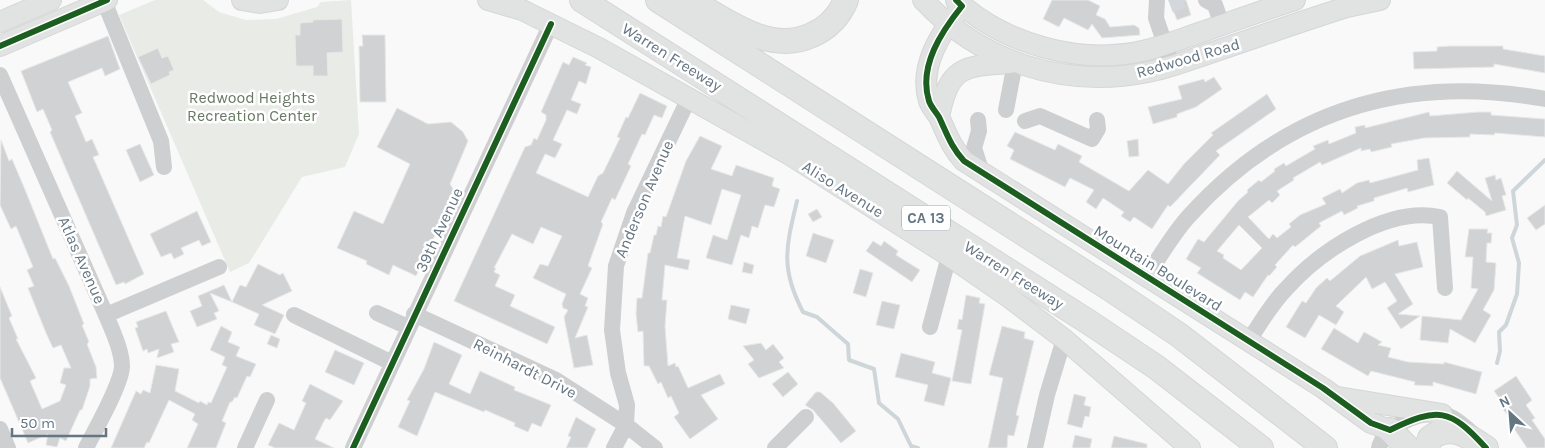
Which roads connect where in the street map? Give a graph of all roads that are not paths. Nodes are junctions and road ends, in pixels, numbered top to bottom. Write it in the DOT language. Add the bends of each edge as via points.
graph roads {
  1 [pos="106,0"];
  2 [pos="242,0"];
  3 [pos="278,0"];
  4 [pos="488,0"];
  5 [pos="582,0"];
  6 [pos="658,0"];
  7 [pos="690,0"];
  8 [pos="846,0"];
  9 [pos="923,0"];
  10 [pos="1206,0"];
  11 [pos="1295,0"];
  12 [pos="1380,0"];
  13 [pos="43,2"];
  14 [pos="959,3"];
  15 [pos="1348,4"];
  16 [pos="1161,5"];
  17 [pos="0,22"];
  18 [pos="551,24"];
  19 [pos="947,24"];
  20 [pos="50,25"];
  21 [pos="1222,25"];
  22 [pos="1165,44"];
  23 [pos="0,46"];
  24 [pos="1015,63"];
  25 [pos="1172,65"];
  26 [pos="0,75"];
  27 [pos="689,98"];
  28 [pos="1545,99"];
  29 [pos="1008,102"];
  30 [pos="1034,113"];
  31 [pos="939,117"];
  32 [pos="978,120"];
  33 [pos="1097,120"];
  34 [pos="164,168"];
  35 [pos="982,173"];
  36 [pos="949,256"];
  37 [pos="219,267"];
  38 [pos="1146,277"];
  39 [pos="1445,288"];
  40 [pos="377,313"];
  41 [pos="106,315"];
  42 [pos="294,315"];
  43 [pos="411,321"];
  44 [pos="930,327"];
  45 [pos="1064,339"];
  46 [pos="1248,342"];
  47 [pos="392,364"];
  48 [pos="1334,396"];
  49 [pos="267,400"];
  50 [pos="1442,414"];
  51 [pos="806,417"];
  52 [pos="626,425"];
  53 [pos="0,429"];
  54 [pos="1385,439"];
  55 [pos="1186,446"];
  56 [pos="8,448"];
  57 [pos="86,448"];
  58 [pos="245,448"];
  59 [pos="353,448"];
  60 [pos="614,448"];
  61 [pos="655,448"];
  62 [pos="775,448"];
  63 [pos="1035,448"];
  64 [pos="1261,448"];
  65 [pos="1326,448"];
  66 [pos="1408,448"];
  67 [pos="1427,448"];
  68 [pos="1486,448"];
  1 -- 20 [label="main road"];
  1 -- 34 [label="street" via="161,141"];
  2 -- 3 [label="main road" via="260,3"];
  4 -- 18 [label="main road, Aliso Avenue" via="522,10"];
  5 -- 64 [label="highway, Warren Freeway / CA 13" via="1087,321 1156,367"];
  6 -- 65 [label="highway, CA 13" via="1140,309 1245,384"];
  7 -- 8 [label="highway" via="767,40 795,42 821,31 840,12"];
  9 -- 19 [label="main road, Redwood Road"];
  10 -- 21 [label="street" via="1215,5"];
  11 -- 21 [label="main road, Redwood Road"];
  12 -- 15 [label="main road, Redwood Road"];
  13 -- 17 [label="main road"];
  13 -- 20 [label="street"];
  14 -- 19 [label="main road, Mountain Boulevard"];
  14 -- 22 [label="main road, Redwood Road" via="1002,32 1031,44 1059,50 1111,55"];
  15 -- 25 [label="main road, Redwood Road"];
  16 -- 22 [label="street" via="1156,18"];
  18 -- 27 [label="main road, Aliso Avenue"];
  18 -- 43 [label="street, 39th Avenue"];
  19 -- 24 [label="main road, Redwood Road" via="990,52"];
  19 -- 31 [label="main road, Mountain Boulevard" via="934,48 927,77 930,101"];
  20 -- 23 [label="main road"];
  21 -- 22 [label="main road, Redwood Road"];
  22 -- 25 [label="street"];
  24 -- 25 [label="main road, Redwood Road" via="1046,72 1089,76 1129,75"];
  24 -- 29 [label="street"];
  24 -- 31 [label="main road" via="974,66 955,75 945,91"];
  26 -- 41 [label="street, Atlas Avenue"];
  27 -- 36 [label="main road, Aliso Avenue" via="790,156"];
  27 -- 52 [label="street, Anderson Avenue" via="634,214 616,266 612,330 618,373 627,405"];
  28 -- 38 [label="street" via="1517,94 1445,91 1384,98 1330,114 1283,137 1237,168 1189,216"];
  30 -- 33 [label="street" via="1092,140 1098,130"];
  31 -- 35 [label="main road, Mountain Boulevard" via="953,148"];
  32 -- 35 [label="street" via="979,131 974,148"];
  35 -- 38 [label="main road, Mountain Boulevard"];
  36 -- 44 [label="street"];
  36 -- 45 [label="main road, Aliso Avenue"];
  37 -- 41 [label="street"];
  38 -- 46 [label="main road, Mountain Boulevard"];
  39 -- 46 [label="street" via="1440,217 1422,213 1389,220 1349,238 1311,263 1284,290"];
  40 -- 43 [label="street, Reinhardt Drive"];
  41 -- 57 [label="street, Atlas Avenue" via="122,367 119,380"];
  42 -- 47 [label="street"];
  43 -- 47 [label="street, 39th Avenue"];
  43 -- 52 [label="street, Reinhardt Drive" via="556,380"];
  45 -- 55 [label="main road, Aliso Avenue"];
  45 -- 63 [label="street"];
  46 -- 48 [label="main road, Mountain Boulevard"];
  47 -- 59 [label="street, 39th Avenue"];
  48 -- 50 [label="main road"];
  48 -- 54 [label="main road, Mountain Boulevard" via="1371,423"];
  49 -- 58 [label="street"];
  50 -- 54 [label="street" via="1422,415"];
  50 -- 68 [label="street" via="1466,427"];
  51 -- 62 [label="street"];
  52 -- 60 [label="street, Anderson Avenue"];
  52 -- 61 [label="street, Reinhardt Drive"];
  53 -- 56 [label="street"];
  54 -- 66 [label="highway"];
  67 -- 68 [label="highway" via="1430,438 1446,430 1462,433"];
}
